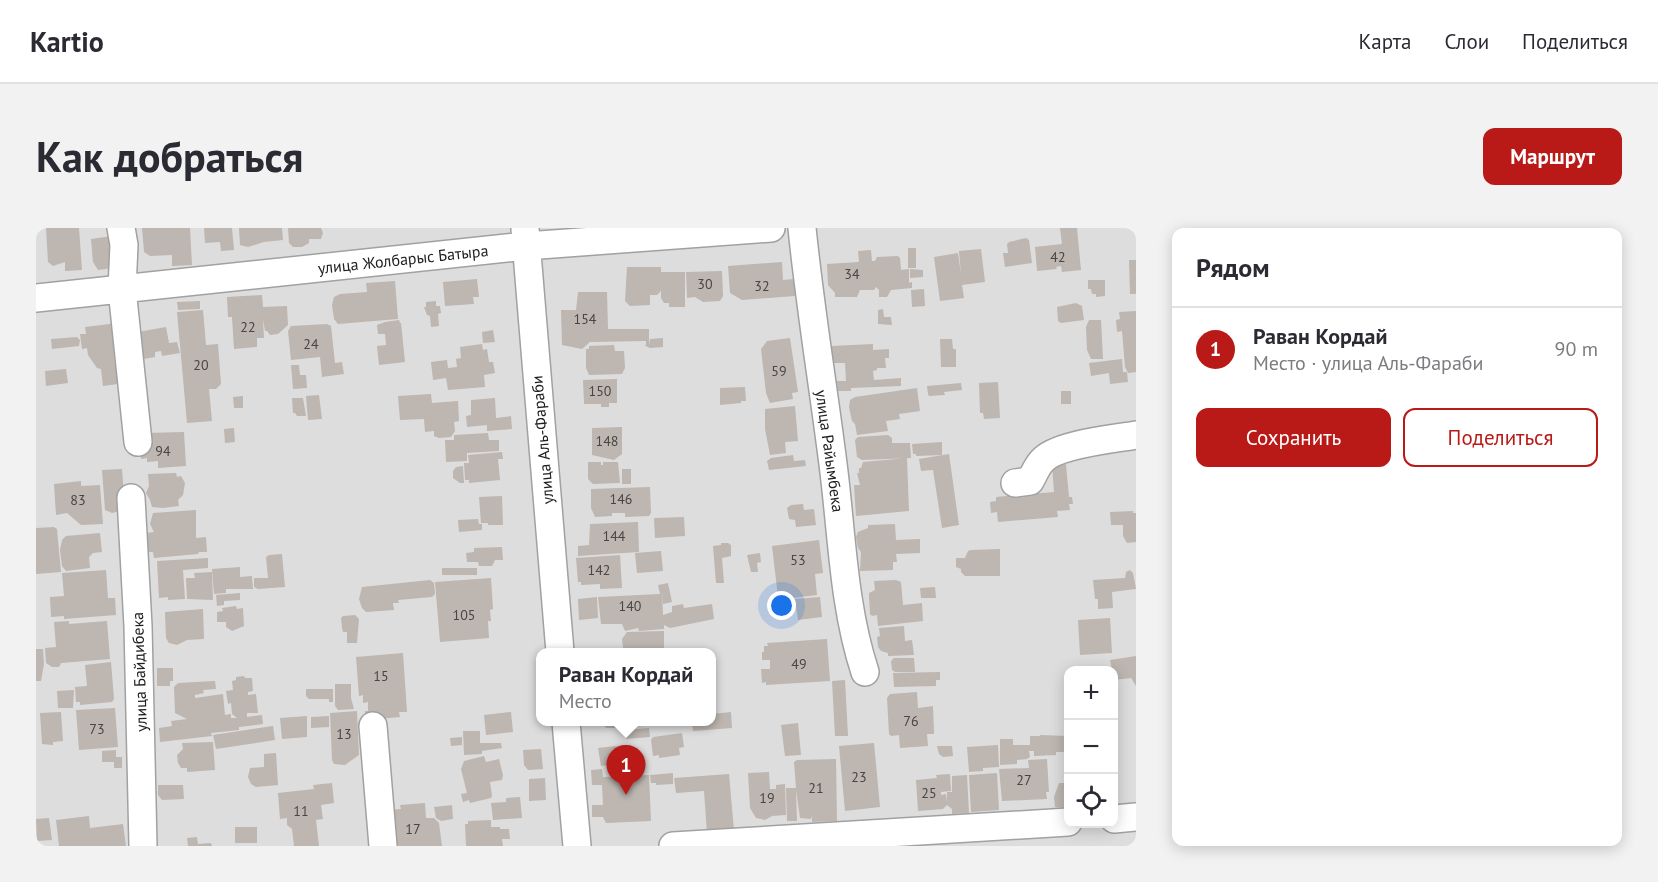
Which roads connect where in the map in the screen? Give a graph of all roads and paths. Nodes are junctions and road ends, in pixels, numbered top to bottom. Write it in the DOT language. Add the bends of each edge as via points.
graph roads {
  1 [pos="121,228"];
  2 [pos="771,228"];
  3 [pos="802,228"];
  4 [pos="525,237"];
  5 [pos="122,289"];
  6 [pos="36,298"];
  7 [pos="1136,435"];
  8 [pos="138,442"];
  9 [pos="1015,483"];
  10 [pos="132,498"];
  11 [pos="560,648"];
  12 [pos="865,672"];
  13 [pos="373,726"];
  14 [pos="566,726"];
  15 [pos="1136,817"];
  16 [pos="1118,819"];
  17 [pos="1064,822"];
  18 [pos="891,839"];
  19 [pos="143,846"];
  20 [pos="383,846"];
  21 [pos="577,846"];
  22 [pos="673,846"];
  1 -- 5 [label="street"];
  2 -- 4 [label="street, улица Жолбарыс Батыра"];
  3 -- 12 [label="street, улица Райымбека" via="848,593"];
  4 -- 5 [label="street, улица Жолбарыс Батыра"];
  4 -- 11 [label="street, улица Аль-Фараби"];
  5 -- 6 [label="street, улица Жолбарыс Батыра"];
  5 -- 8 [label="street"];
  7 -- 9 [label="street" via="1054,452 1042,460 1030,481"];
  10 -- 19 [label="street, улица Байдибека"];
  13 -- 20 [label="street"];
  14 -- 21 [label="street"];
  15 -- 16 [label="street"];
  17 -- 18 [label="street"];
  18 -- 22 [label="street"];
}
